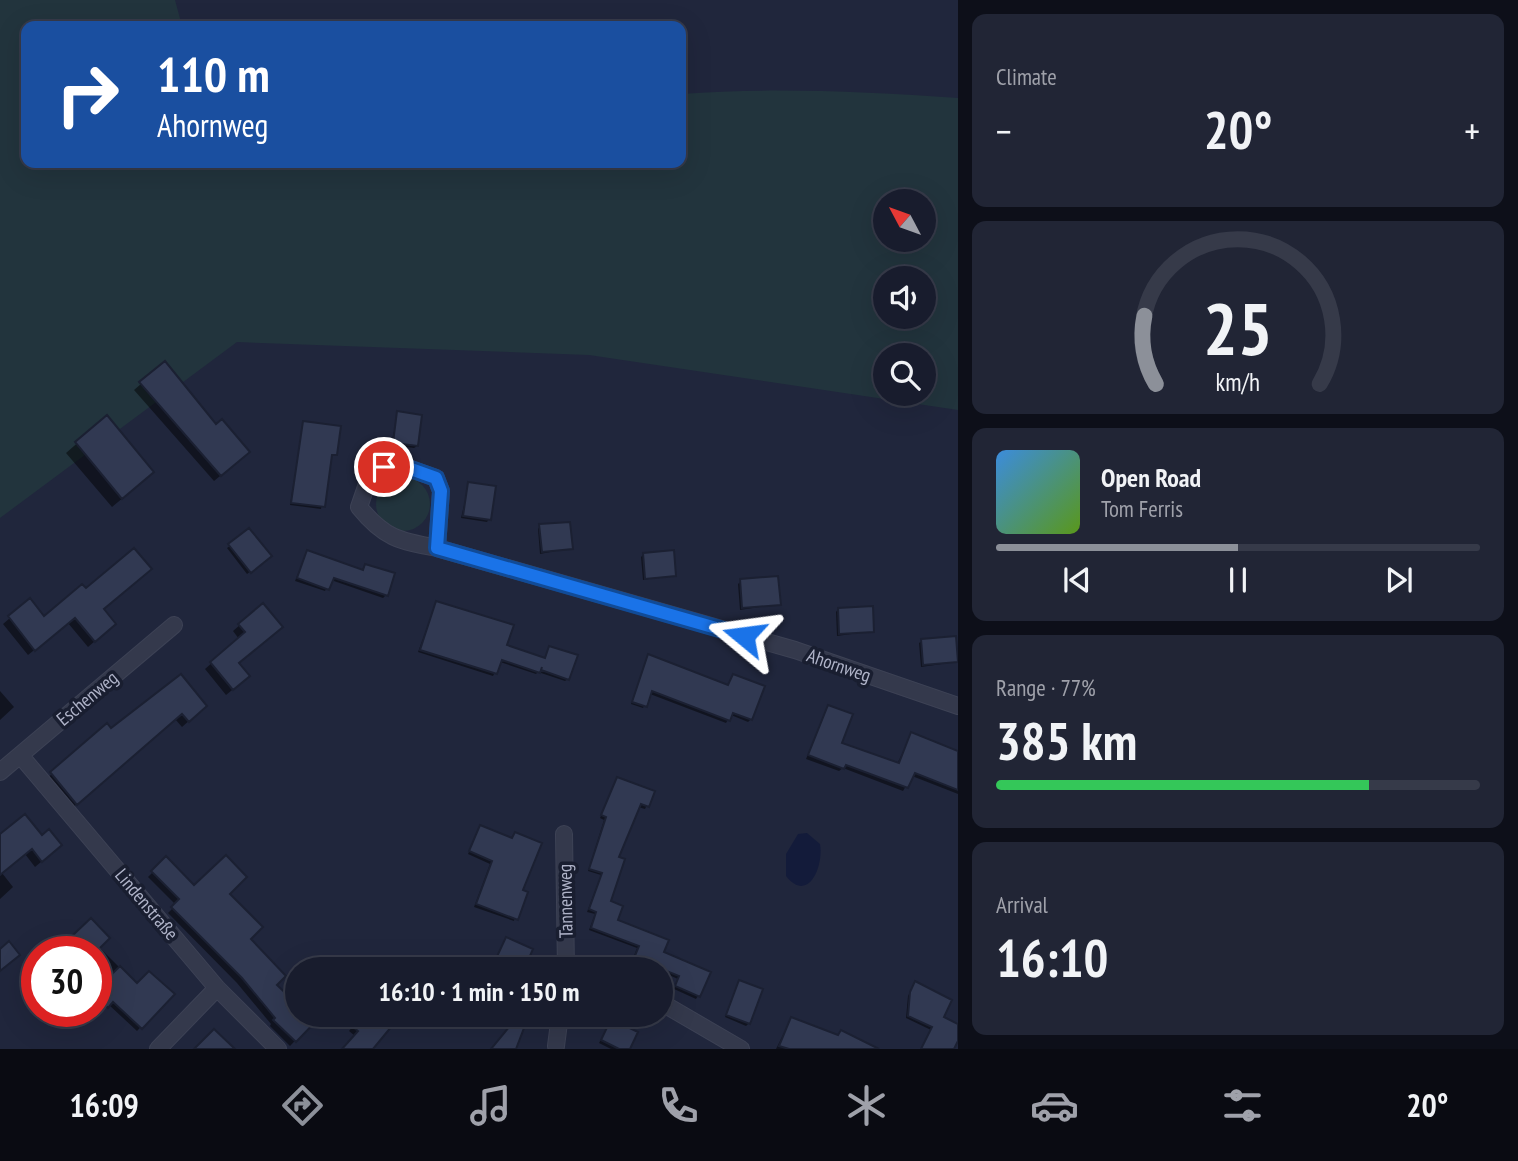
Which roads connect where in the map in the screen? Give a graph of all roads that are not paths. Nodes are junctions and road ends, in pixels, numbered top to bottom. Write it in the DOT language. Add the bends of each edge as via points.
graph roads {
  1 [pos="437,548"];
  2 [pos="174,625"];
  3 [pos="958,706"];
  4 [pos="20,755"];
  5 [pos="0,772"];
  6 [pos="564,834"];
  7 [pos="567,957"];
  8 [pos="217,988"];
  9 [pos="673,1009"];
  10 [pos="558,1027"];
  11 [pos="556,1046"];
  12 [pos="158,1049"];
  13 [pos="278,1049"];
  14 [pos="741,1049"];
  1 -- 1 [label="street, Ahornweg" via="441,491 436,478 408,468 384,467 369,478 359,507 376,528 399,541"];
  1 -- 3 [label="street, Ahornweg" via="795,650"];
  2 -- 4 [label="street, Eschenweg"];
  4 -- 5 [label="street, Eschenweg"];
  4 -- 8 [label="street, Lindenstraße"];
  6 -- 7 [label="street, Tannenweg"];
  8 -- 12 [label="street"];
  8 -- 13 [label="street, Lindenstraße"];
  9 -- 14 [label="street"];
  10 -- 11 [label="street"];
}
